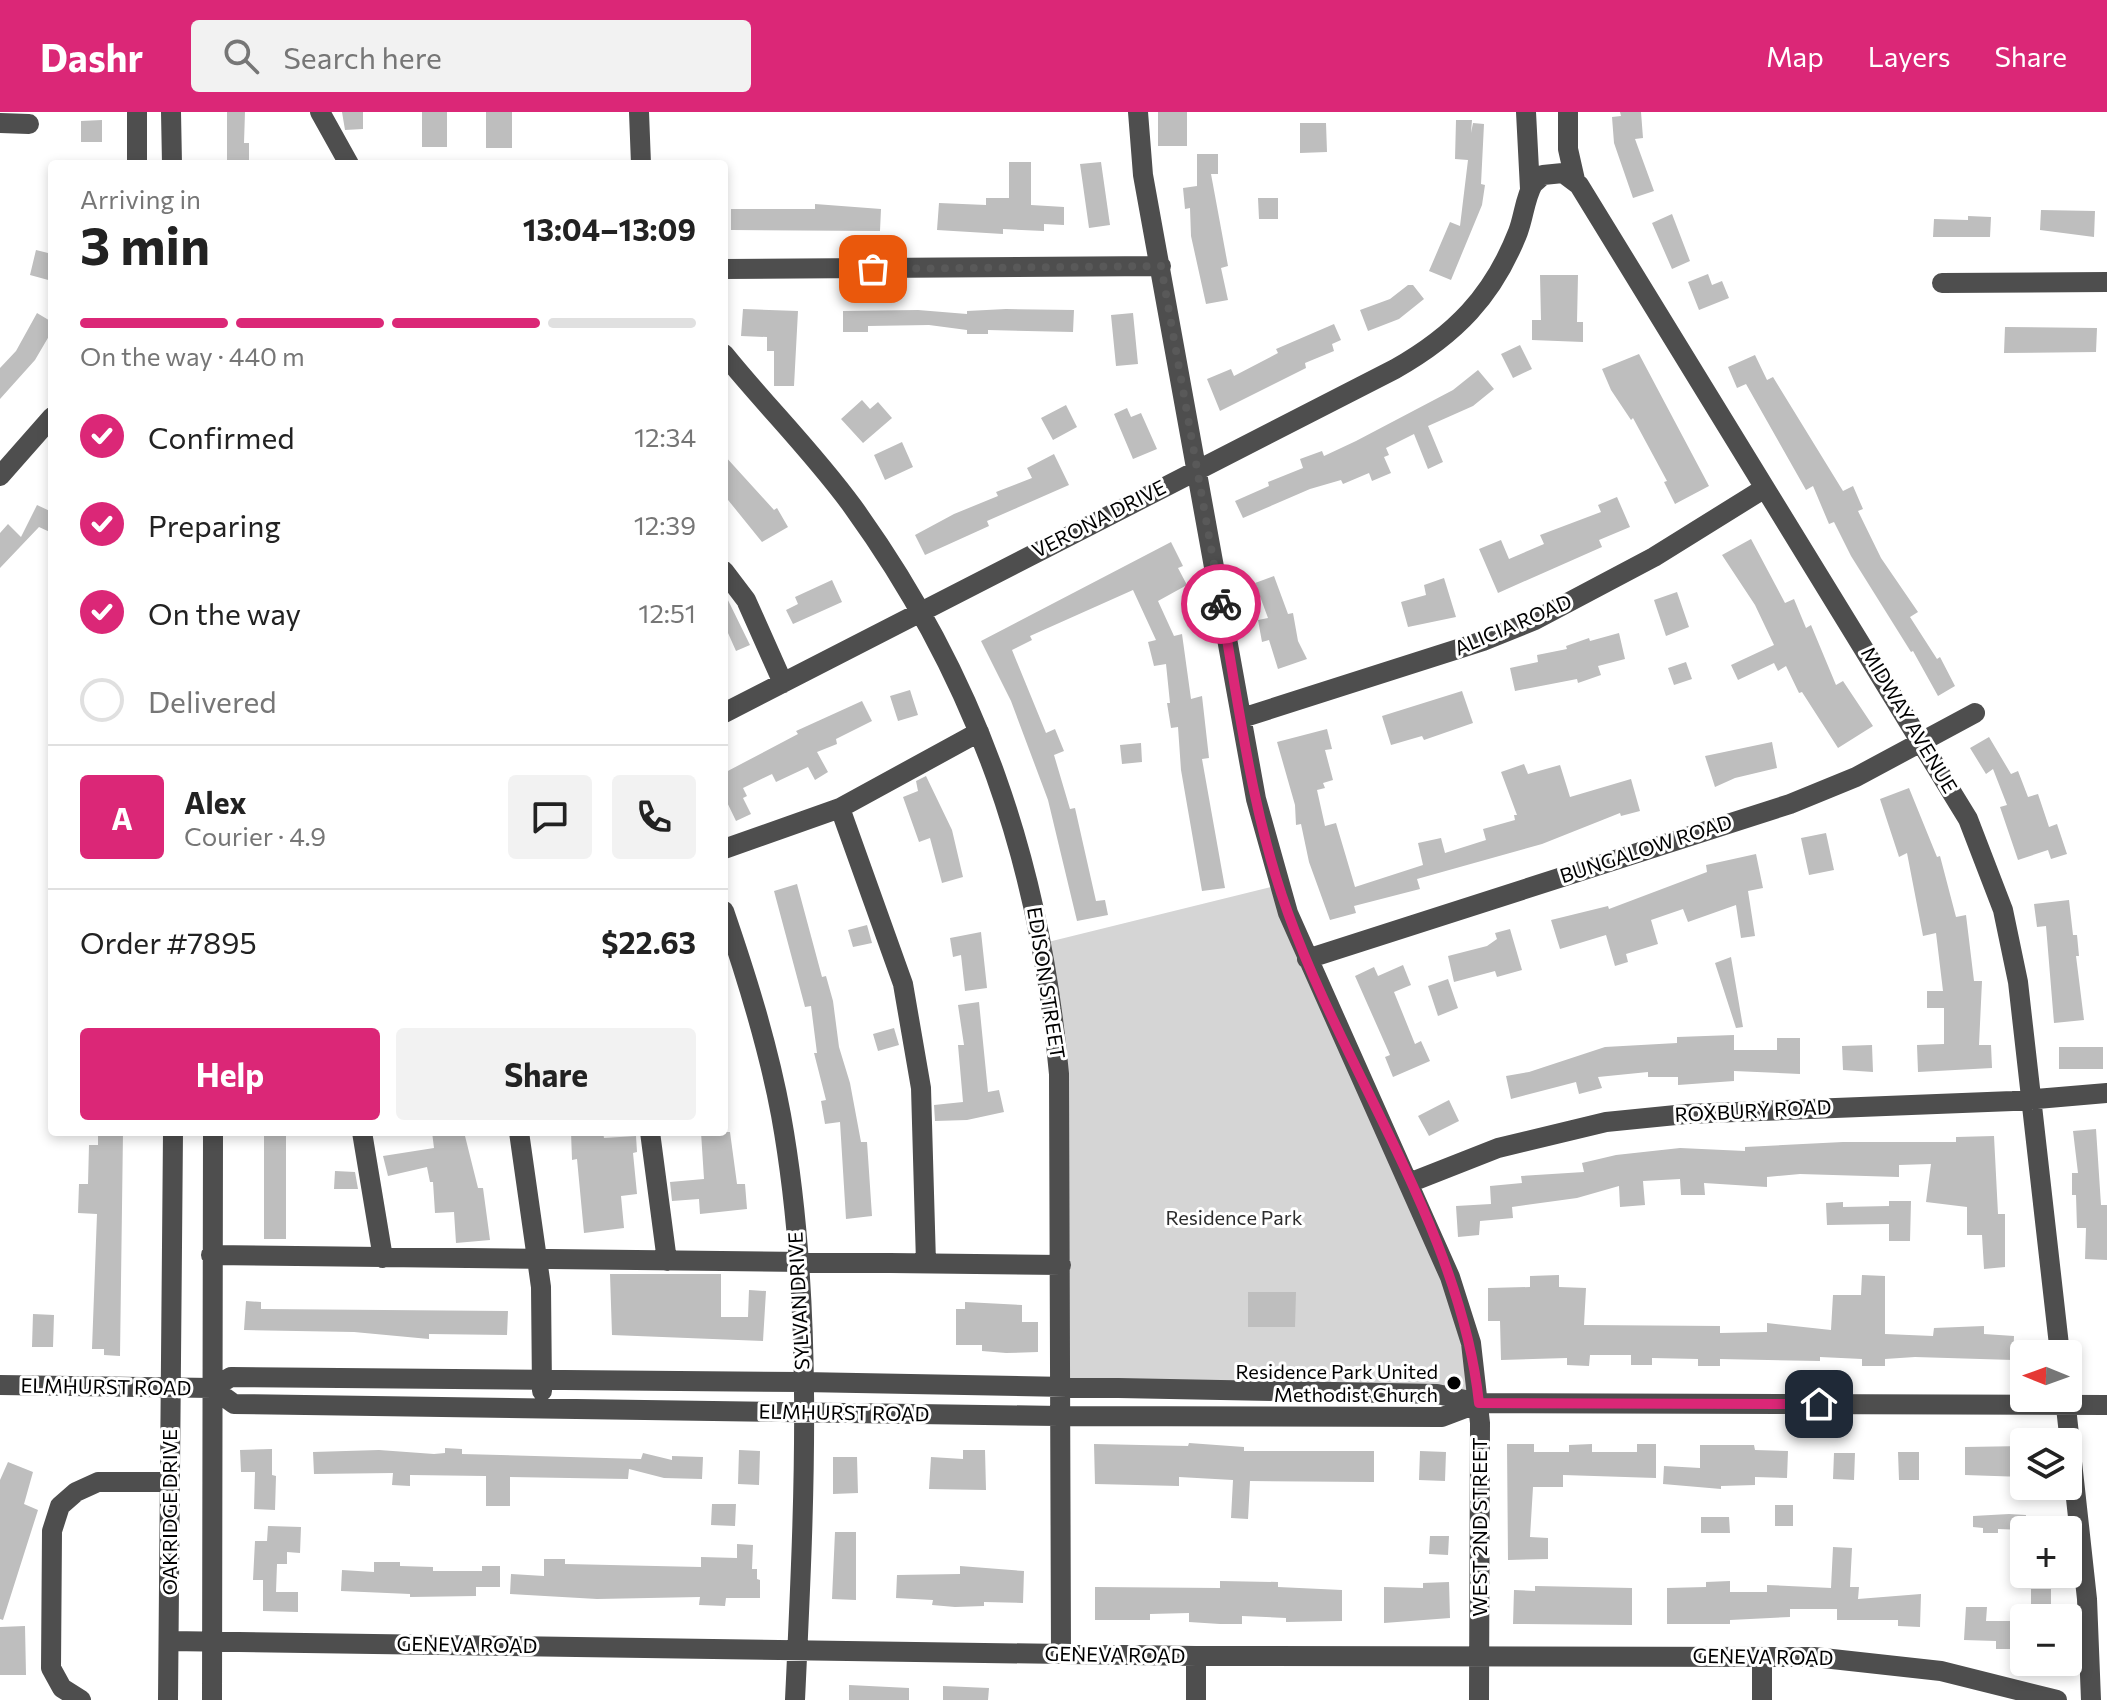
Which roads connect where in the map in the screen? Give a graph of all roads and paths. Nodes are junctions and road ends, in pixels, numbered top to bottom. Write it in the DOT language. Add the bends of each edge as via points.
graph roads {
  1 [pos="137,112"];
  2 [pos="171,112"];
  3 [pos="320,112"];
  4 [pos="639,112"];
  5 [pos="1138,112"];
  6 [pos="1526,112"];
  7 [pos="1568,112"];
  8 [pos="0,123"];
  9 [pos="29,124"];
  10 [pos="137,160"];
  11 [pos="172,160"];
  12 [pos="347,160"];
  13 [pos="641,160"];
  14 [pos="1575,180"];
  15 [pos="1530,189"];
  16 [pos="1161,266"];
  17 [pos="728,269"];
  18 [pos="2107,282"];
  19 [pos="1942,283"];
  20 [pos="728,359"];
  21 [pos="48,422"];
  22 [pos="1196,471"];
  23 [pos="0,476"];
  24 [pos="1765,488"];
  25 [pos="728,577"];
  26 [pos="921,612"];
  27 [pos="783,683"];
  28 [pos="728,711"];
  29 [pos="1975,713"];
  30 [pos="1242,718"];
  31 [pos="979,732"];
  32 [pos="1923,742"];
  33 [pos="840,808"];
  34 [pos="728,848"];
  35 [pos="728,923"];
  36 [pos="1307,959"];
  37 [pos="2107,1093"];
  38 [pos="2032,1099"];
  39 [pos="173,1136"];
  40 [pos="213,1136"];
  41 [pos="363,1136"];
  42 [pos="520,1136"];
  43 [pos="651,1136"];
  44 [pos="1409,1183"];
  45 [pos="211,1255"];
  46 [pos="383,1258"];
  47 [pos="539,1261"];
  48 [pos="667,1261"];
  49 [pos="798,1261"];
  50 [pos="926,1263"];
  51 [pos="1061,1265"];
  52 [pos="2058,1340"];
  53 [pos="542,1380"];
  54 [pos="803,1382"];
  55 [pos="0,1385"];
  56 [pos="171,1388"];
  57 [pos="212,1388"];
  58 [pos="1060,1388"];
  59 [pos="2010,1401"];
  60 [pos="1479,1403"];
  61 [pos="2082,1403"];
  62 [pos="2107,1405"];
  63 [pos="542,1407"];
  64 [pos="2067,1412"];
  65 [pos="802,1413"];
  66 [pos="1059,1416"];
  67 [pos="170,1482"];
  68 [pos="169,1641"];
  69 [pos="213,1641"];
  70 [pos="797,1651"];
  71 [pos="1061,1654"];
  72 [pos="1480,1654"];
  73 [pos="1196,1656"];
  74 [pos="1762,1657"];
  75 [pos="81,1700"];
  76 [pos="168,1700"];
  77 [pos="212,1700"];
  78 [pos="795,1700"];
  79 [pos="1196,1700"];
  80 [pos="1479,1700"];
  81 [pos="1762,1700"];
  82 [pos="2057,1700"];
  83 [pos="2091,1700"];
  1 -- 10 [label="street"];
  2 -- 11 [label="street"];
  3 -- 12 [label="street"];
  4 -- 13 [label="street"];
  5 -- 16 [label="street, WEST 2ND STREET" via="1143,175"];
  6 -- 15 [label="street, VERONA DRIVE"];
  7 -- 14 [label="street"];
  8 -- 9 [label="street"];
  14 -- 15 [label="street" via="1550,173"];
  14 -- 24 [label="street, MIDWAY AVENUE"];
  15 -- 22 [label="street, VERONA DRIVE" via="1502,269 1481,302 1443,340"];
  16 -- 17 [label="street"];
  16 -- 22 [label="street, WEST 2ND STREET"];
  18 -- 19 [label="street"];
  20 -- 26 [label="street, EDISON STREET" via="823,467"];
  21 -- 23 [label="street"];
  22 -- 26 [label="street, VERONA DRIVE"];
  22 -- 30 [label="street, WEST 2ND STREET"];
  24 -- 30 [label="street, ALICIA ROAD" via="1654,557 1535,620"];
  24 -- 32 [label="street, MIDWAY AVENUE"];
  25 -- 27 [label="street" via="752,612"];
  26 -- 27 [label="street, VERONA DRIVE"];
  26 -- 31 [label="street, EDISON STREET"];
  27 -- 28 [label="street, VERONA DRIVE"];
  29 -- 32 [label="street, BUNGALOW ROAD"];
  30 -- 36 [label="street, WEST 2ND STREET" via="1270,856"];
  31 -- 33 [label="street"];
  31 -- 51 [label="street, EDISON STREET" via="1018,842 1046,958 1059,1074"];
  32 -- 36 [label="street, BUNGALOW ROAD" via="1790,804"];
  32 -- 38 [label="street, MIDWAY AVENUE" via="1968,819 2003,910"];
  33 -- 34 [label="street"];
  33 -- 50 [label="street" via="903,984 921,1088"];
  35 -- 49 [label="street, SYLVAN DRIVE" via="781,1114"];
  36 -- 44 [label="street, WEST 2ND STREET"];
  37 -- 38 [label="street, ROXBURY ROAD"];
  38 -- 44 [label="street, ROXBURY ROAD" via="1619,1120 1533,1137"];
  38 -- 52 [label="street, MIDWAY AVENUE"];
  39 -- 56 [label="street, OAKRIDGE DRIVE"];
  40 -- 45 [label="street"];
  41 -- 46 [label="street"];
  42 -- 47 [label="street"];
  43 -- 48 [label="street"];
  44 -- 60 [label="street, WEST 2ND STREET" via="1464,1318"];
  45 -- 46 [label="street"];
  45 -- 57 [label="street"];
  46 -- 47 [label="street"];
  47 -- 48 [label="street"];
  47 -- 53 [label="street"];
  48 -- 49 [label="street"];
  49 -- 50 [label="street"];
  49 -- 54 [label="street, SYLVAN DRIVE"];
  50 -- 51 [label="street"];
  51 -- 58 [label="street, EDISON STREET"];
  53 -- 54 [label="street, ELMHURST ROAD"];
  53 -- 57 [label="street, ELMHURST ROAD" via="231,1377"];
  53 -- 63 [label="street"];
  54 -- 58 [label="street, ELMHURST ROAD"];
  54 -- 65 [label="street, SYLVAN DRIVE"];
  55 -- 56 [label="street, ELMHURST ROAD"];
  56 -- 57 [label="street, ELMHURST ROAD"];
  56 -- 67 [label="street, OAKRIDGE DRIVE"];
  57 -- 63 [label="street, ELMHURST ROAD" via="234,1404"];
  57 -- 69 [label="street"];
  58 -- 60 [label="street, ELMHURST ROAD" via="1437,1394"];
  58 -- 66 [label="street, EDISON STREET"];
  59 -- 60 [label="street, ELMHURST ROAD"];
  60 -- 66 [label="street, ELMHURST ROAD" via="1442,1417"];
  60 -- 72 [label="street, WEST 2ND STREET"];
  61 -- 62 [label="street, ELMHURST ROAD"];
  63 -- 65 [label="street, ELMHURST ROAD"];
  64 -- 83 [label="street" via="2083,1543"];
  65 -- 66 [label="street, ELMHURST ROAD"];
  65 -- 70 [label="street, SYLVAN DRIVE"];
  66 -- 71 [label="street, EDISON STREET"];
  67 -- 68 [label="street, OAKRIDGE DRIVE"];
  67 -- 75 [label="street" via="98,1482 60,1506 52,1531 51,1668 62,1688"];
  68 -- 69 [label="street, GENEVA ROAD"];
  68 -- 76 [label="street, OAKRIDGE DRIVE"];
  69 -- 70 [label="street, GENEVA ROAD"];
  69 -- 77 [label="street"];
  70 -- 71 [label="street, GENEVA ROAD"];
  70 -- 78 [label="street, SYLVAN DRIVE"];
  71 -- 73 [label="street, GENEVA ROAD"];
  72 -- 73 [label="street, GENEVA ROAD"];
  72 -- 74 [label="street, GENEVA ROAD"];
  72 -- 80 [label="street, WEST 2ND STREET"];
  73 -- 79 [label="street"];
  74 -- 81 [label="street"];
  74 -- 82 [label="street, GENEVA ROAD" via="1899,1664 1983,1679"];
}
